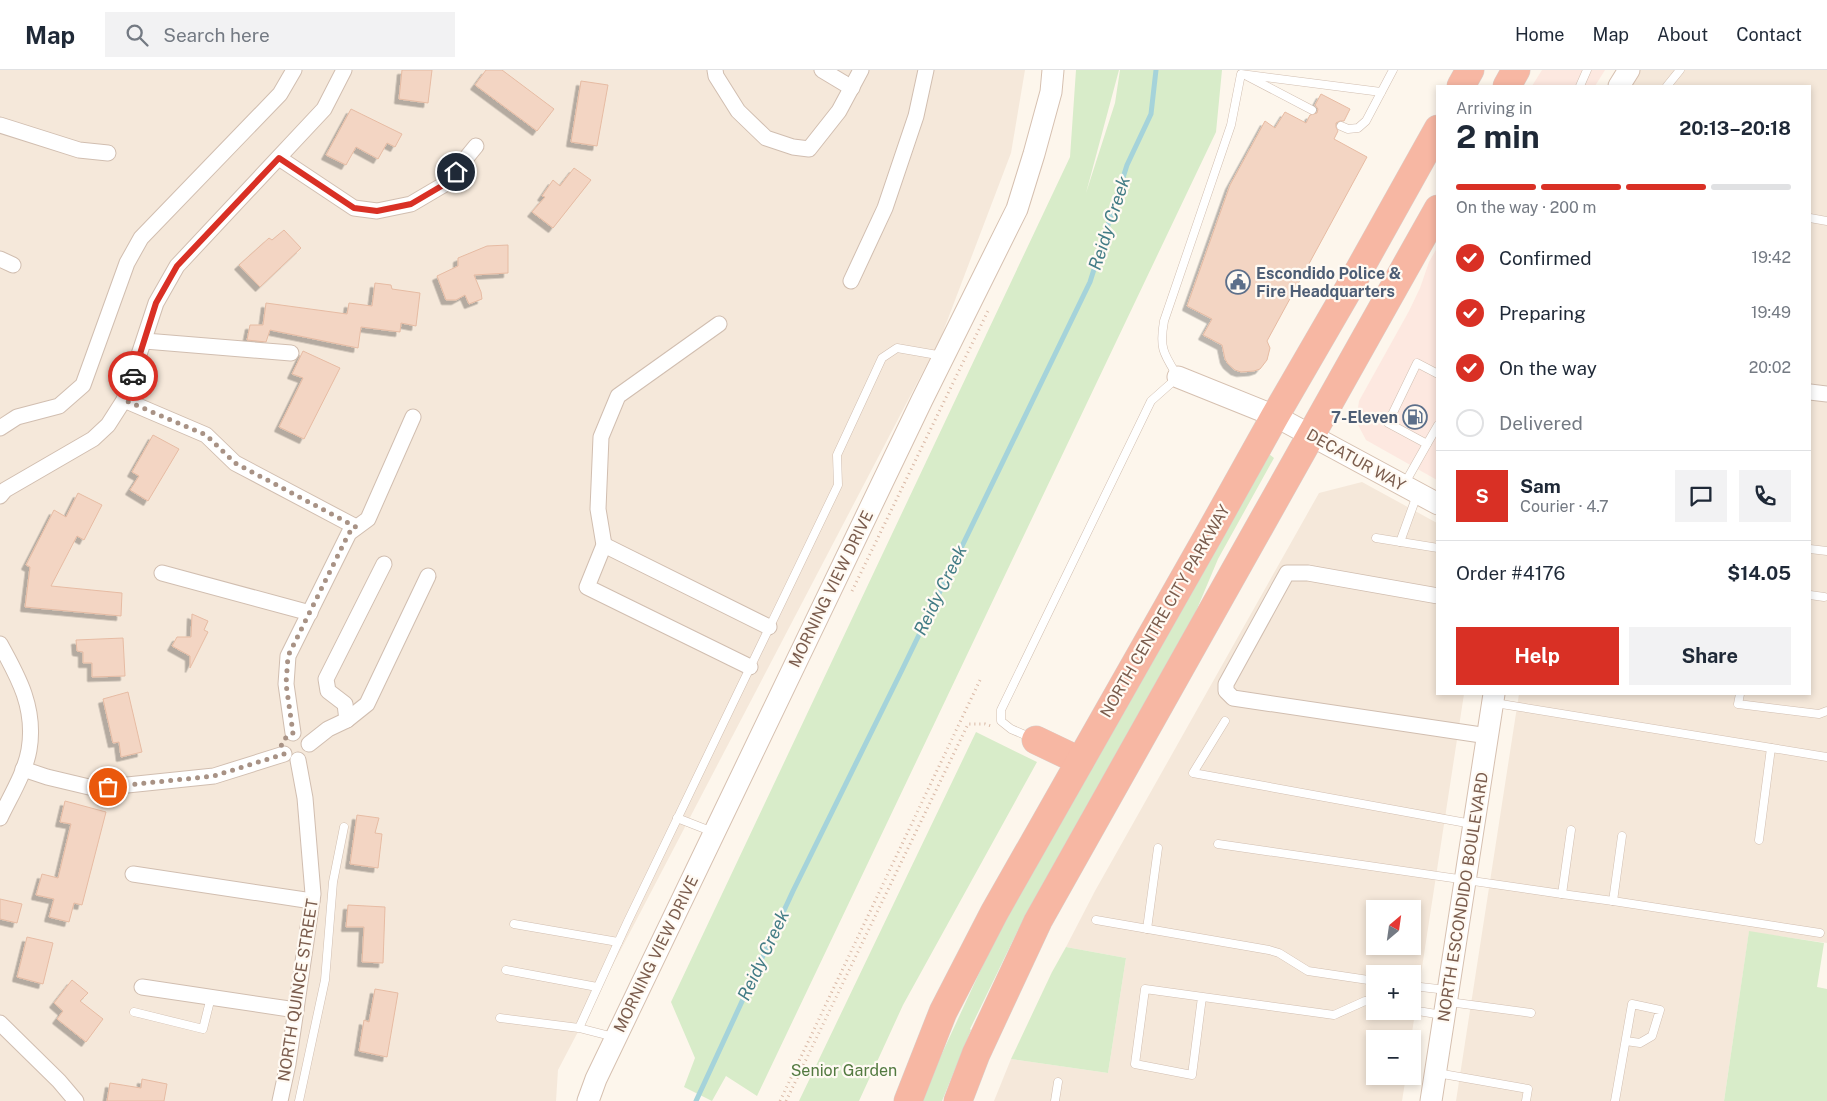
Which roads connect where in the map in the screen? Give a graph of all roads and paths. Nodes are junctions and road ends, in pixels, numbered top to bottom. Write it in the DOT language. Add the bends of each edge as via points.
graph roads {
  1 [pos="294,70"];
  2 [pos="344,70"];
  3 [pos="715,70"];
  4 [pos="822,70"];
  5 [pos="861,70"];
  6 [pos="926,70"];
  7 [pos="1053,70"];
  8 [pos="1393,70"];
  9 [pos="1470,70"];
  10 [pos="1516,70"];
  11 [pos="1588,70"];
  12 [pos="1629,70"];
  13 [pos="1680,70"];
  14 [pos="1242,72"];
  15 [pos="1462,85"];
  16 [pos="1508,85"];
  17 [pos="1580,85"];
  18 [pos="1620,85"];
  19 [pos="1668,85"];
  20 [pos="852,88"];
  21 [pos="1381,92"];
  22 [pos="1312,110"];
  23 [pos="0,125"];
  24 [pos="1341,126"];
  25 [pos="1436,133"];
  26 [pos="476,146"];
  27 [pos="108,153"];
  28 [pos="279,158"];
  29 [pos="1436,213"];
  30 [pos="1811,218"];
  31 [pos="1827,221"];
  32 [pos="851,281"];
  33 [pos="719,324"];
  34 [pos="145,341"];
  35 [pos="291,353"];
  36 [pos="944,356"];
  37 [pos="1436,373"];
  38 [pos="1178,377"];
  39 [pos="1811,392"];
  40 [pos="1827,394"];
  41 [pos="124,400"];
  42 [pos="1274,416"];
  43 [pos="413,417"];
  44 [pos="0,428"];
  45 [pos="1436,428"];
  46 [pos="1310,434"];
  47 [pos="1427,444"];
  48 [pos="1411,490"];
  49 [pos="0,496"];
  50 [pos="1436,503"];
  51 [pos="356,527"];
  52 [pos="1376,538"];
  53 [pos="1400,542"];
  54 [pos="604,545"];
  55 [pos="1436,548"];
  56 [pos="1811,549"];
  57 [pos="1827,552"];
  58 [pos="384,564"];
  59 [pos="162,573"];
  60 [pos="428,576"];
  61 [pos="1811,595"];
  62 [pos="1436,596"];
  63 [pos="1824,597"];
  64 [pos="310,613"];
  65 [pos="770,627"];
  66 [pos="0,644"];
  67 [pos="750,667"];
  68 [pos="980,680"];
  69 [pos="1740,695"];
  70 [pos="1494,698"];
  71 [pos="1827,710"];
  72 [pos="347,720"];
  73 [pos="1224,721"];
  74 [pos="968,724"];
  75 [pos="293,733"];
  76 [pos="1488,736"];
  77 [pos="1036,740"];
  78 [pos="309,744"];
  79 [pos="1771,748"];
  80 [pos="284,754"];
  81 [pos="1827,756"];
  82 [pos="298,760"];
  83 [pos="1080,761"];
  84 [pos="23,768"];
  85 [pos="0,818"];
  86 [pos="677,818"];
  87 [pos="1474,824"];
  88 [pos="344,827"];
  89 [pos="1571,830"];
  90 [pos="714,833"];
  91 [pos="1622,836"];
  92 [pos="1759,840"];
  93 [pos="1218,844"];
  94 [pos="1158,848"];
  95 [pos="133,874"];
  96 [pos="1466,880"];
  97 [pos="1562,894"];
  98 [pos="312,901"];
  99 [pos="1613,901"];
  100 [pos="1096,920"];
  101 [pos="514,924"];
  102 [pos="1148,929"];
  103 [pos="1820,933"];
  104 [pos="618,942"];
  105 [pos="506,970"];
  106 [pos="1366,980"];
  107 [pos="142,987"];
  108 [pos="598,987"];
  109 [pos="1421,990"];
  110 [pos="211,997"];
  111 [pos="1202,997"];
  112 [pos="1366,1001"];
  113 [pos="1447,1003"];
  114 [pos="1421,1008"];
  115 [pos="296,1010"];
  116 [pos="134,1012"];
  117 [pos="943,1012"];
  118 [pos="1531,1013"];
  119 [pos="500,1018"];
  120 [pos="0,1022"];
  121 [pos="579,1028"];
  122 [pos="616,1038"];
  123 [pos="1626,1041"];
  124 [pos="1436,1073"];
  125 [pos="1058,1082"];
  126 [pos="76,1101"];
  127 [pos="280,1101"];
  128 [pos="300,1101"];
  129 [pos="588,1101"];
  130 [pos="780,1101"];
  131 [pos="786,1101"];
  132 [pos="896,1101"];
  133 [pos="908,1101"];
  134 [pos="958,1101"];
  135 [pos="1055,1101"];
  136 [pos="1431,1101"];
  137 [pos="1526,1101"];
  138 [pos="1615,1101"];
  1 -- 44 [label="street" via="280,94 141,238 127,263 82,385 59,406 17,417"];
  2 -- 28 [label="street" via="324,108"];
  3 -- 20 [label="street" via="738,111 766,138 793,147 809,149 839,111"];
  4 -- 20 [label="street"];
  5 -- 20 [label="street"];
  6 -- 32 [label="street" via="916,116 885,208"];
  7 -- 36 [label="street, MORNING VIEW DRIVE" via="1051,92 1016,209"];
  8 -- 21 [label="lane"];
  9 -- 15 [label="highway"];
  10 -- 16 [label="highway"];
  11 -- 17 [label="lane"];
  12 -- 18 [label="street"];
  13 -- 19 [label="lane"];
  14 -- 21 [label="lane"];
  14 -- 22 [label="lane"];
  14 -- 38 [label="lane" via="1231,125 1164,321 1162,351"];
  21 -- 24 [label="lane" via="1366,121 1358,128"];
  23 -- 27 [label="street" via="79,150"];
  25 -- 42 [label="highway, NORTH CENTRE CITY PARKWAY"];
  26 -- 28 [label="street" via="445,184 411,204 377,211 354,208"];
  28 -- 34 [label="street" via="177,266 156,303"];
  29 -- 46 [label="highway"];
  30 -- 31 [label="lane"];
  33 -- 54 [label="street" via="618,396 602,437 598,509"];
  34 -- 35 [label="street"];
  34 -- 41 [label="street"];
  36 -- 65 [label="lane" via="897,348 882,358 836,455 838,485"];
  36 -- 90 [label="street, MORNING VIEW DRIVE"];
  37 -- 47 [label="lane" via="1417,363 1388,423"];
  38 -- 42 [label="street, DECATUR WAY"];
  38 -- 77 [label="lane" via="1151,401 1001,710 1001,720 1006,725"];
  39 -- 40 [label="street"];
  41 -- 49 [label="street" via="108,425 93,439 5,490"];
  41 -- 51 [label="street" via="206,435 235,463"];
  42 -- 46 [label="street, DECATUR WAY"];
  42 -- 83 [label="highway, NORTH CENTRE CITY PARKWAY"];
  43 -- 51 [label="street" via="368,519"];
  45 -- 47 [label="lane"];
  46 -- 48 [label="street, DECATUR WAY"];
  46 -- 134 [label="highway" via="1038,921 976,1054"];
  47 -- 48 [label="lane"];
  48 -- 50 [label="street, DECATUR WAY"];
  48 -- 53 [label="lane"];
  51 -- 64 [label="street" via="349,533"];
  52 -- 53 [label="lane"];
  53 -- 55 [label="lane"];
  54 -- 65 [label="street"];
  54 -- 67 [label="street" via="587,587"];
  56 -- 57 [label="lane"];
  58 -- 72 [label="street" via="326,679 328,691 345,704"];
  59 -- 64 [label="street"];
  60 -- 72 [label="street" via="367,704"];
  61 -- 63 [label="lane"];
  62 -- 76 [label="street" via="1308,573 1287,573 1226,684 1226,691 1234,698"];
  64 -- 75 [label="street" via="288,656 286,684"];
  65 -- 67 [label="lane"];
  66 -- 84 [label="street" via="18,677 31,720 29,751"];
  67 -- 86 [label="lane"];
  68 -- 130 [label="path"];
  69 -- 71 [label="lane" via="1738,704 1819,714"];
  70 -- 76 [label="street, NORTH ESCONDIDO BOULEVARD"];
  70 -- 79 [label="lane"];
  72 -- 78 [label="street" via="328,728"];
  73 -- 87 [label="lane" via="1194,773"];
  74 -- 131 [label="path"];
  75 -- 78 [label="street" via="303,735"];
  75 -- 80 [label="street" via="281,744"];
  76 -- 87 [label="street, NORTH ESCONDIDO BOULEVARD"];
  77 -- 83 [label="highway"];
  78 -- 82 [label="street" via="307,755"];
  79 -- 81 [label="lane"];
  79 -- 92 [label="lane"];
  80 -- 82 [label="street"];
  80 -- 84 [label="street" via="214,776 108,787 89,787"];
  82 -- 98 [label="street, NORTH QUINCE STREET" via="305,798"];
  83 -- 117 [label="highway, NORTH CENTRE CITY PARKWAY" via="994,913"];
  84 -- 85 [label="street"];
  86 -- 90 [label="lane"];
  86 -- 104 [label="lane"];
  87 -- 96 [label="street, NORTH ESCONDIDO BOULEVARD"];
  88 -- 128 [label="lane" via="333,882 324,980"];
  89 -- 97 [label="lane"];
  90 -- 122 [label="street, MORNING VIEW DRIVE"];
  91 -- 99 [label="lane"];
  93 -- 96 [label="lane"];
  94 -- 102 [label="lane"];
  95 -- 98 [label="street"];
  96 -- 97 [label="lane"];
  96 -- 113 [label="street, NORTH ESCONDIDO BOULEVARD"];
  97 -- 99 [label="lane"];
  98 -- 115 [label="street, NORTH QUINCE STREET"];
  99 -- 103 [label="lane"];
  100 -- 102 [label="lane"];
  101 -- 104 [label="lane"];
  102 -- 106 [label="lane" via="1269,950 1308,971"];
  104 -- 108 [label="lane"];
  105 -- 108 [label="lane"];
  107 -- 110 [label="street"];
  108 -- 121 [label="lane"];
  109 -- 113 [label="lane"];
  110 -- 115 [label="street"];
  110 -- 116 [label="lane" via="203,1028"];
  111 -- 111 [label="lane" via="1145,989 1136,1064 1192,1074"];
  111 -- 112 [label="lane" via="1334,1015"];
  113 -- 114 [label="lane"];
  113 -- 118 [label="lane"];
  113 -- 124 [label="street, NORTH ESCONDIDO BOULEVARD"];
  115 -- 127 [label="street, NORTH QUINCE STREET"];
  117 -- 132 [label="highway"];
  117 -- 133 [label="highway, NORTH CENTRE CITY PARKWAY"];
  119 -- 121 [label="lane"];
  120 -- 126 [label="street"];
  121 -- 122 [label="lane"];
  122 -- 129 [label="street, MORNING VIEW DRIVE"];
  123 -- 123 [label="lane" via="1640,1042 1652,1036 1660,1010 1632,1004"];
  123 -- 138 [label="lane"];
  124 -- 136 [label="street, NORTH ESCONDIDO BOULEVARD"];
  124 -- 137 [label="lane" via="1528,1089"];
  125 -- 135 [label="lane"];
}
